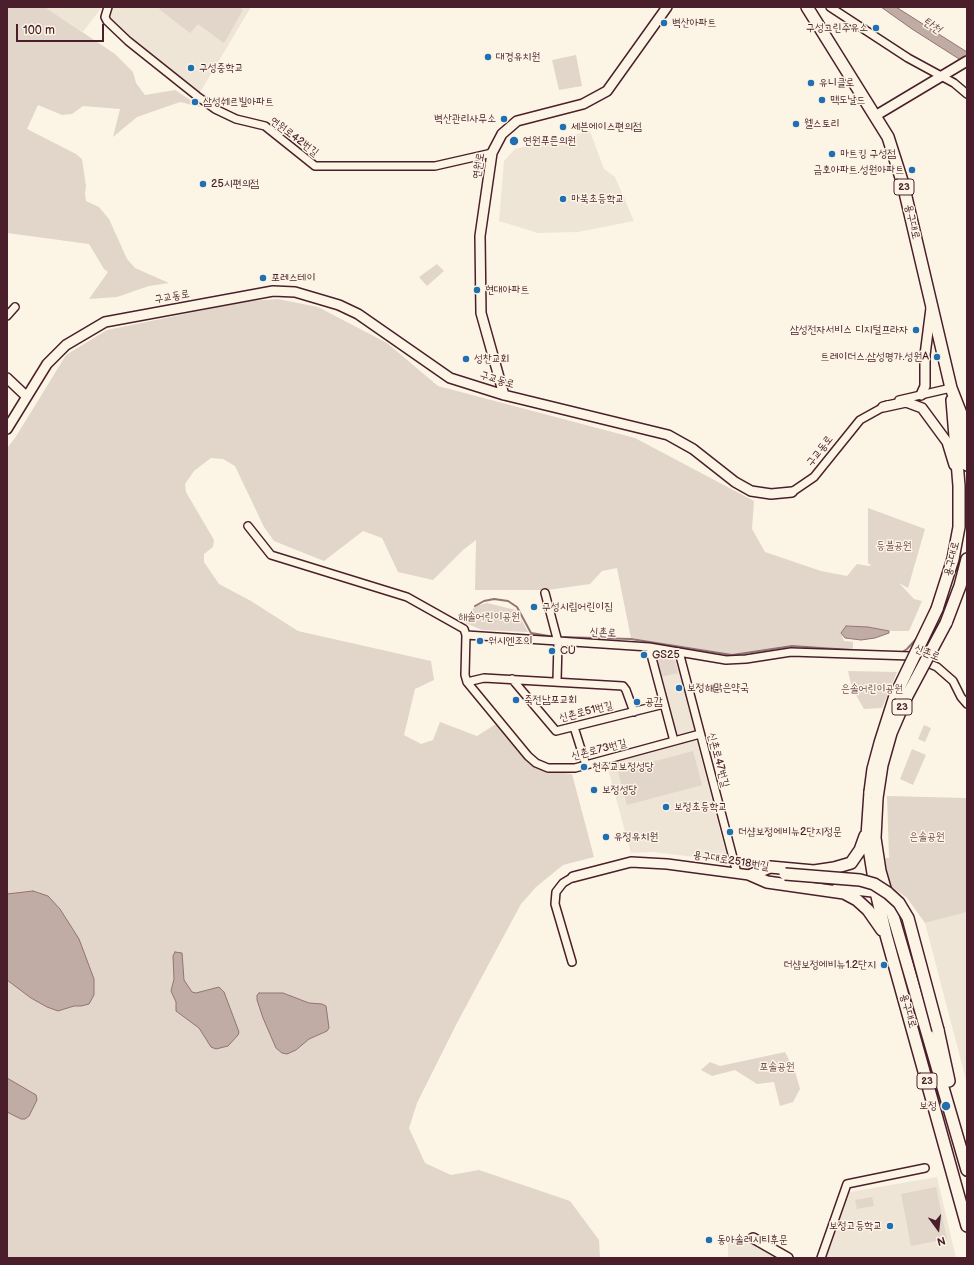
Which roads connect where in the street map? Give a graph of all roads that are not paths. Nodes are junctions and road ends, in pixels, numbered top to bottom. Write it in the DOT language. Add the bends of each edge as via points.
graph roads {
  1 [pos="108,7"];
  2 [pos="667,7"];
  3 [pos="807,7"];
  4 [pos="830,7"];
  5 [pos="967,61"];
  6 [pos="942,77"];
  7 [pos="967,94"];
  8 [pos="875,116"];
  9 [pos="492,153"];
  10 [pos="931,302"];
  11 [pos="15,307"];
  12 [pos="7,316"];
  13 [pos="7,378"];
  14 [pos="951,388"];
  15 [pos="504,395"];
  16 [pos="921,395"];
  17 [pos="26,396"];
  18 [pos="883,407"];
  19 [pos="954,425"];
  20 [pos="7,429"];
  21 [pos="967,429"];
  22 [pos="967,465"];
  23 [pos="958,477"];
  24 [pos="967,488"];
  25 [pos="792,492"];
  26 [pos="248,526"];
  27 [pos="967,559"];
  28 [pos="967,572"];
  29 [pos="960,586"];
  30 [pos="545,593"];
  31 [pos="466,634"];
  32 [pos="558,642"];
  33 [pos="649,647"];
  34 [pos="679,652"];
  35 [pos="512,679"];
  36 [pos="557,681"];
  37 [pos="467,682"];
  38 [pos="664,704"];
  39 [pos="967,704"];
  40 [pos="634,712"];
  41 [pos="574,727"];
  42 [pos="700,734"];
  43 [pos="674,741"];
  44 [pos="586,765"];
  45 [pos="873,795"];
  46 [pos="867,827"];
  47 [pos="878,858"];
  48 [pos="737,873"];
  49 [pos="751,875"];
  50 [pos="574,877"];
  51 [pos="881,893"];
  52 [pos="882,920"];
  53 [pos="886,935"];
  54 [pos="904,958"];
  55 [pos="572,962"];
  56 [pos="961,1146"];
  57 [pos="925,1168"];
  58 [pos="967,1170"];
  59 [pos="967,1226"];
  60 [pos="752,1238"];
  61 [pos="788,1258"];
  62 [pos="821,1258"];
  1 -- 9 [label="street, 연원로42번길" via="105,17 107,21 196,96 232,118 265,126 315,166 435,166"];
  2 -- 9 [label="street, 연원로" via="607,91 583,104 516,121 502,134"];
  3 -- 8 [label="main road, 용구대로 / 23"];
  4 -- 6 [label="street"];
  5 -- 6 [label="street"];
  6 -- 7 [label="street"];
  6 -- 8 [label="street"];
  8 -- 10 [label="main road, 용구대로 / 23" via="888,137 896,158"];
  9 -- 15 [label="street, 연원로" via="480,236 481,313"];
  10 -- 14 [label="main road, 용구대로 / 23"];
  10 -- 16 [label="street" via="925,386"];
  11 -- 12 [label="street"];
  13 -- 17 [label="street"];
  14 -- 16 [label="street, 구교동로"];
  14 -- 19 [label="main road, 용구대로 / 23"];
  14 -- 21 [label="main road, 용구대로 / 23"];
  14 -- 22 [label="main road"];
  15 -- 17 [label="street, 구교동로" via="450,378 358,314 339,305 296,292 273,291 105,322 66,345 47,364"];
  15 -- 25 [label="street, 구교동로" via="668,435 693,449 735,482 751,491 771,494"];
  16 -- 18 [label="street, 구교동로" via="903,398"];
  17 -- 20 [label="street, 구교동로"];
  18 -- 23 [label="street" via="906,402 922,408 947,442"];
  18 -- 25 [label="street, 구교동로" via="860,420 814,477"];
  19 -- 23 [label="main road, 용구대로 / 23"];
  19 -- 24 [label="main road"];
  23 -- 45 [label="main road, 용구대로 / 23, bridge" via="958,533 953,559 937,610 895,696 873,769"];
  26 -- 31 [label="street" via="271,555 407,596 464,629"];
  27 -- 29 [label="main road, 용구대로 / 23"];
  28 -- 29 [label="main road"];
  29 -- 45 [label="main road, 용구대로 / 23, bridge" via="946,623 907,696 891,733"];
  30 -- 32 [label="street"];
  31 -- 32 [label="street, 신촌로"];
  31 -- 37 [label="street"];
  32 -- 33 [label="street, 신촌로"];
  32 -- 36 [label="street"];
  33 -- 34 [label="street, 신촌로"];
  33 -- 38 [label="street"];
  34 -- 39 [label="street, 신촌로" via="726,660 791,652 911,656 937,667 952,681"];
  34 -- 42 [label="street, 신촌로47번길"];
  35 -- 36 [label="street"];
  35 -- 37 [label="street" via="484,678"];
  35 -- 41 [label="street, 신촌로51번길" via="556,731"];
  36 -- 40 [label="street" via="623,686"];
  37 -- 44 [label="street, 신촌로73번길" via="536,763 560,769"];
  38 -- 40 [label="street, 신촌로51번길"];
  38 -- 43 [label="street"];
  40 -- 41 [label="street, 신촌로51번길"];
  41 -- 44 [label="street"];
  42 -- 43 [label="street, 신촌로73번길"];
  42 -- 48 [label="street, 신촌로47번길"];
  43 -- 44 [label="street, 신촌로73번길"];
  45 -- 46 [label="main road, 용구대로 / 23"];
  45 -- 47 [label="main road, 용구대로 / 23"];
  46 -- 47 [label="main road" via="872,860 875,862"];
  46 -- 49 [label="main road" via="860,850 851,863 814,871 770,868"];
  46 -- 51 [label="main road, 용구대로 / 23"];
  47 -- 51 [label="main road, 용구대로 / 23"];
  48 -- 49 [label="street, 용구대로2518번길"];
  48 -- 50 [label="street, 용구대로2518번길" via="631,862"];
  49 -- 51 [label="street, 용구대로2518번길" via="771,880"];
  49 -- 53 [label="main road" via="767,882 844,893 868,910"];
  49 -- 56 [label="main road, bridge" via="767,872 860,880 874,884 899,903 908,918 938,1030"];
  50 -- 55 [label="street" via="562,884 556,892 555,904"];
  51 -- 52 [label="main road, 용구대로 / 23"];
  51 -- 54 [label="main road, 용구대로 / 23"];
  52 -- 53 [label="main road, 용구대로 / 23"];
  52 -- 54 [label="main road" via="886,918 895,949"];
  53 -- 59 [label="main road, 용구대로 / 23"];
  54 -- 56 [label="main road, 용구대로 / 23"];
  56 -- 58 [label="main road, 용구대로 / 23"];
  57 -- 62 [label="street" via="847,1184"];
  60 -- 61 [label="street"];
}
